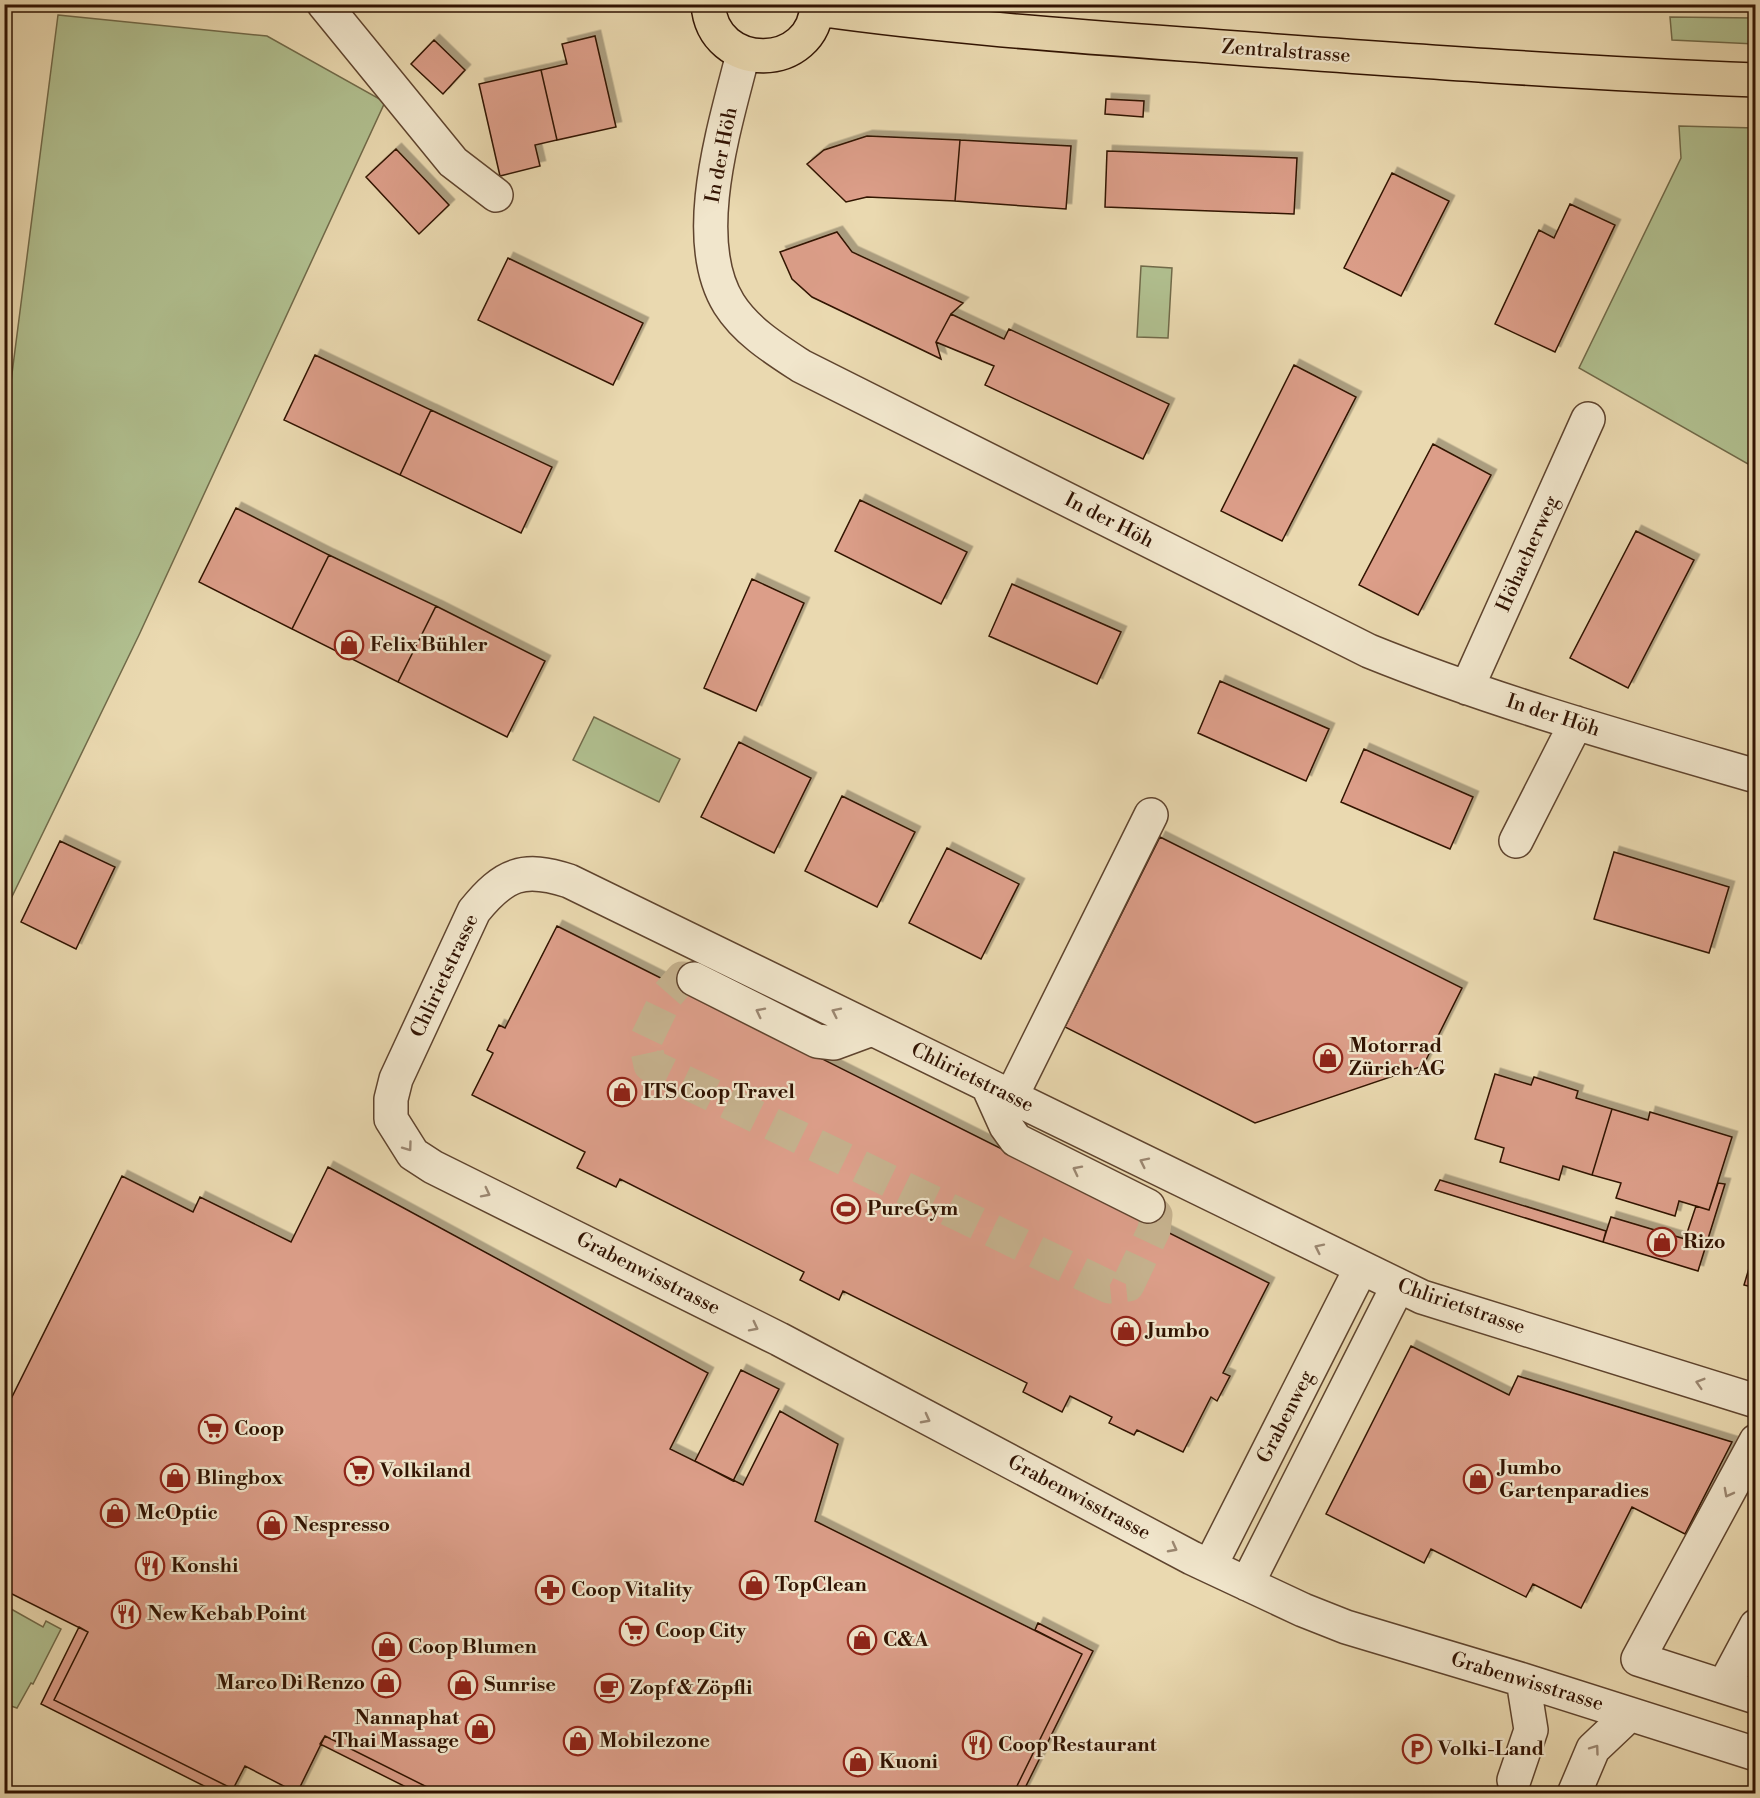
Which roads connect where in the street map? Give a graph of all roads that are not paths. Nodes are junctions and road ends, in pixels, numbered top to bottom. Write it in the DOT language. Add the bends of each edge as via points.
graph roads {
  1 [pos="324,4"];
  2 [pos="708,4"];
  3 [pos="817,7"];
  4 [pos="743,54"];
  5 [pos="1755,80"];
  6 [pos="496,195"];
  7 [pos="1588,419"];
  8 [pos="1467,688"];
  9 [pos="1576,723"];
  10 [pos="1755,777"];
  11 [pos="1151,815"];
  12 [pos="1516,841"];
  13 [pos="694,979"];
  14 [pos="872,1029"];
  15 [pos="1000,1092"];
  16 [pos="434,1167"];
  17 [pos="1148,1206"];
  18 [pos="1361,1268"];
  19 [pos="1398,1286"];
  20 [pos="1755,1401"];
  21 [pos="1755,1441"];
  22 [pos="1210,1566"];
  23 [pos="1247,1584"];
  24 [pos="1755,1626"];
  25 [pos="1523,1680"];
  26 [pos="1724,1686"];
  27 [pos="1755,1696"];
  28 [pos="1630,1714"];
  29 [pos="1753,1752"];
  30 [pos="1514,1780"];
  31 [pos="1574,1794"];
  1 -- 6 [label="street" via="453,162"];
  2 -- 4 [label="main road" via="711,22 719,36"];
  3 -- 4 [label="main road" via="811,28 800,43 773,56"];
  3 -- 5 [label="main road, Zentralstrasse" via="974,28 1411,61"];
  4 -- 8 [label="street, In der Höh" via="714,176 710,219 714,267 728,303 747,326 801,366 1369,651"];
  7 -- 8 [label="street, Höhacherweg"];
  8 -- 9 [label="street, In der Höh"];
  9 -- 10 [label="street, In der Höh"];
  9 -- 12 [label="street"];
  11 -- 15 [label="street"];
  14 -- 13 [label="street, one-way" via="834,1043 817,1041"];
  14 -- 15 [label="street, Chlirietstrasse"];
  14 -- 16 [label="street, Chlirietstrasse, one-way" via="569,881 547,874 510,878 488,894 474,911 396,1079 392,1119 413,1154"];
  17 -- 15 [label="street, one-way" via="1016,1140 1006,1126"];
  18 -- 15 [label="street, Chlirietstrasse, one-way"];
  16 -- 22 [label="street, Grabenwisstrasse, one-way" via="779,1340"];
  18 -- 19 [label="street, Chlirietstrasse"];
  18 -- 22 [label="street, Grabenweg"];
  20 -- 19 [label="street, Chlirietstrasse, one-way" via="1422,1297"];
  19 -- 23 [label="street"];
  21 -- 26 [label="street, one-way" via="1638,1659"];
  22 -- 23 [label="street, Grabenwisstrasse"];
  23 -- 25 [label="street, Grabenwisstrasse" via="1346,1627"];
  24 -- 26 [label="street"];
  25 -- 28 [label="street, Grabenwisstrasse"];
  25 -- 30 [label="street" via="1532,1730"];
  26 -- 27 [label="street"];
  28 -- 29 [label="street, Grabenwisstrasse"];
  31 -- 28 [label="street, one-way" via="1593,1749"];
}
